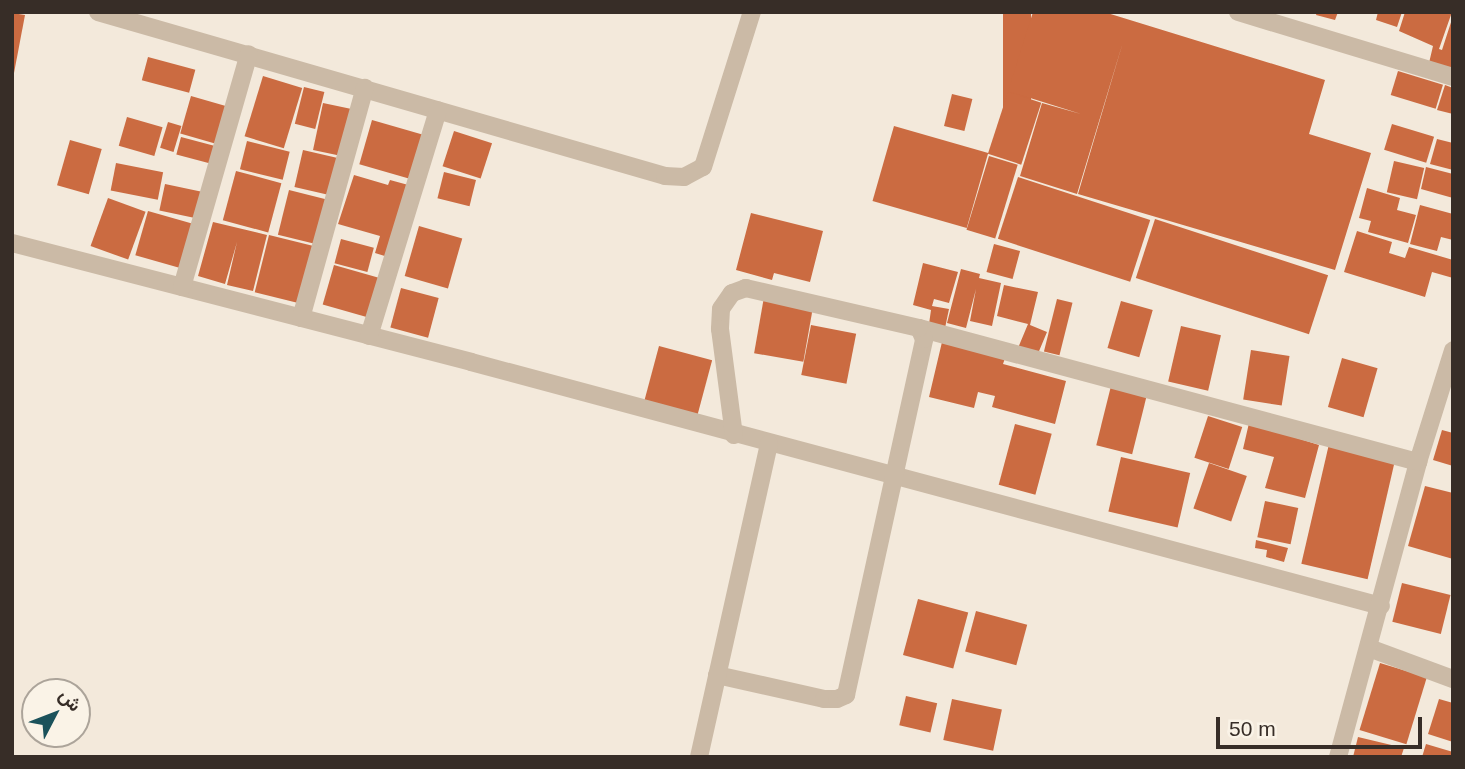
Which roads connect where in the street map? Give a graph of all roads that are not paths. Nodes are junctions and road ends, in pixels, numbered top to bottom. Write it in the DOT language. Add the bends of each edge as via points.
graph roads {
  1 [pos="97,12"];
  2 [pos="752,12"];
  3 [pos="1238,12"];
  4 [pos="249,54"];
  5 [pos="1453,77"];
  6 [pos="365,88"];
  7 [pos="438,110"];
  8 [pos="12,243"];
  9 [pos="182,287"];
  10 [pos="301,318"];
  11 [pos="919,328"];
  12 [pos="369,336"];
  13 [pos="1452,357"];
  14 [pos="734,435"];
  15 [pos="769,444"];
  16 [pos="1418,462"];
  17 [pos="896,478"];
  18 [pos="1381,606"];
  19 [pos="1369,648"];
  20 [pos="717,675"];
  21 [pos="1453,679"];
  22 [pos="698,757"];
  23 [pos="1338,757"];
  1 -- 4 [label="street"];
  2 -- 7 [label="street" via="704,167 684,177 666,176"];
  3 -- 5 [label="street"];
  4 -- 6 [label="street"];
  4 -- 9 [label="street"];
  6 -- 7 [label="street"];
  6 -- 10 [label="street"];
  7 -- 12 [label="street"];
  8 -- 9 [label="street"];
  9 -- 10 [label="street"];
  10 -- 12 [label="street"];
  11 -- 14 [label="street" via="746,288 732,293 721,309 720,329"];
  11 -- 16 [label="street"];
  11 -- 17 [label="street" via="924,339"];
  12 -- 14 [label="street"];
  13 -- 16 [label="street"];
  14 -- 15 [label="street"];
  15 -- 17 [label="street"];
  15 -- 20 [label="street"];
  16 -- 18 [label="street"];
  17 -- 18 [label="street"];
  17 -- 20 [label="street" via="846,695 824,699"];
  18 -- 19 [label="street"];
  19 -- 21 [label="street"];
  19 -- 23 [label="street"];
  20 -- 22 [label="street"];
}
